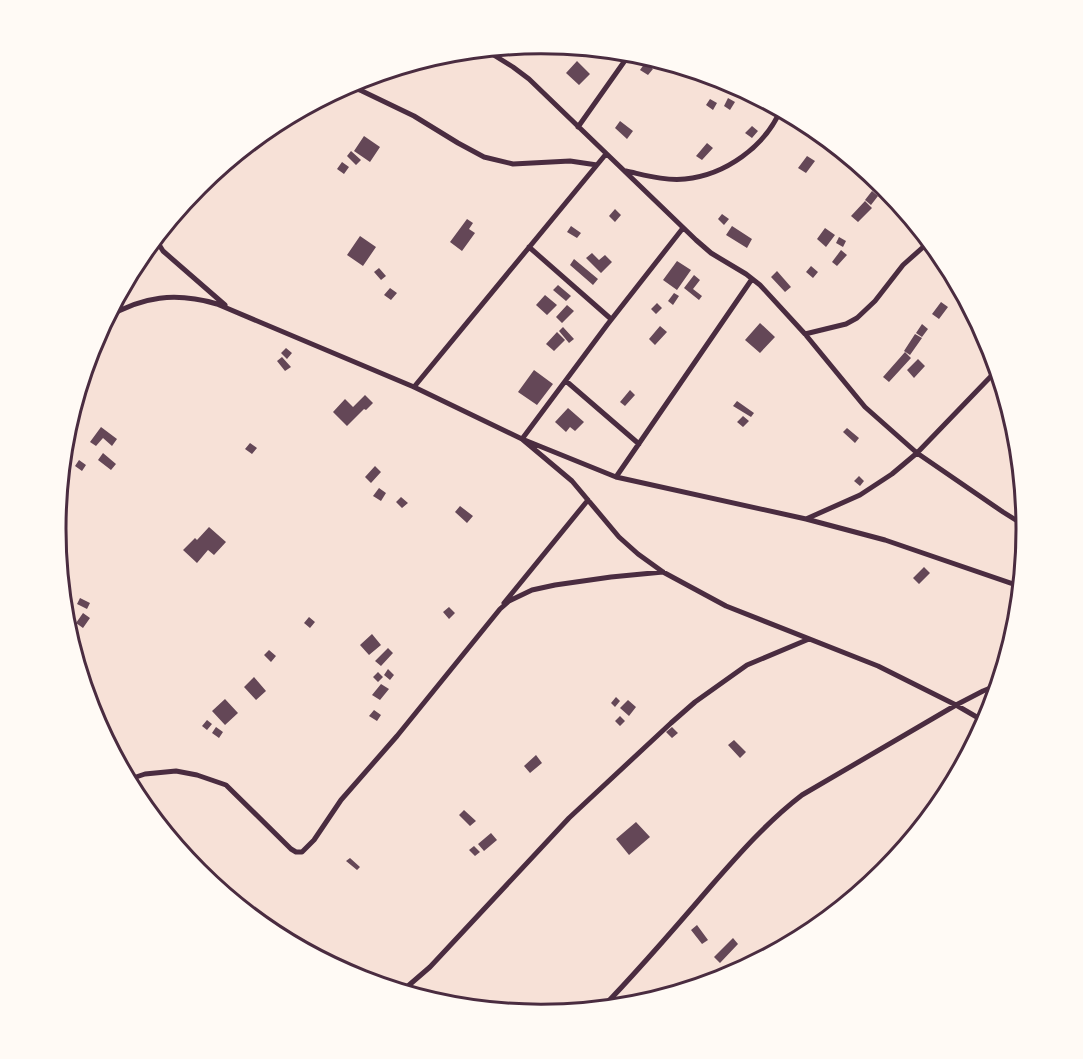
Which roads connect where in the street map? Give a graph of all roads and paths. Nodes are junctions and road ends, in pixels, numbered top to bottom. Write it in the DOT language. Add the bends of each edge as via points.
graph roads {
  1 [pos="496,56"];
  2 [pos="624,61"];
  3 [pos="360,90"];
  4 [pos="777,117"];
  5 [pos="578,127"];
  6 [pos="606,154"];
  7 [pos="597,165"];
  8 [pos="624,171"];
  9 [pos="683,228"];
  10 [pos="160,246"];
  11 [pos="924,247"];
  12 [pos="529,248"];
  13 [pos="752,279"];
  14 [pos="229,309"];
  15 [pos="119,311"];
  16 [pos="611,319"];
  17 [pos="805,334"];
  18 [pos="992,376"];
  19 [pos="566,381"];
  20 [pos="414,387"];
  21 [pos="522,439"];
  22 [pos="639,444"];
  23 [pos="917,453"];
  24 [pos="616,477"];
  25 [pos="588,500"];
  26 [pos="806,519"];
  27 [pos="1017,521"];
  28 [pos="663,572"];
  29 [pos="1014,584"];
  30 [pos="500,609"];
  31 [pos="810,639"];
  32 [pos="990,688"];
  33 [pos="956,705"];
  34 [pos="978,718"];
  35 [pos="136,777"];
  36 [pos="408,986"];
  37 [pos="609,1000"];
  1 -- 5 [label="street" via="529,79"];
  2 -- 5 [label="street"];
  3 -- 7 [label="street" via="484,157 513,164 570,161"];
  4 -- 8 [label="street" via="761,140 711,174 667,180"];
  5 -- 6 [label="street"];
  6 -- 7 [label="street"];
  6 -- 8 [label="street"];
  7 -- 12 [label="street"];
  8 -- 9 [label="street"];
  9 -- 13 [label="street" via="711,253"];
  9 -- 16 [label="street"];
  10 -- 14 [label="street"];
  11 -- 17 [label="street" via="857,318"];
  12 -- 16 [label="street"];
  12 -- 20 [label="street"];
  13 -- 17 [label="street"];
  13 -- 22 [label="street"];
  14 -- 15 [label="street" via="198,298 176,296 152,299"];
  14 -- 20 [label="street"];
  16 -- 19 [label="street"];
  17 -- 23 [label="street" via="865,407"];
  18 -- 23 [label="street"];
  19 -- 21 [label="street"];
  19 -- 22 [label="street"];
  20 -- 21 [label="street"];
  21 -- 24 [label="street"];
  21 -- 25 [label="street" via="572,481"];
  22 -- 24 [label="street"];
  23 -- 26 [label="street" via="860,495"];
  23 -- 27 [label="street"];
  24 -- 26 [label="street"];
  25 -- 28 [label="street" via="619,537"];
  25 -- 30 [label="street"];
  26 -- 29 [label="street" via="885,540"];
  28 -- 30 [label="street" via="532,590"];
  28 -- 31 [label="street" via="726,606"];
  30 -- 35 [label="street" via="302,852 291,849 226,785 176,771"];
  31 -- 33 [label="street" via="878,666"];
  31 -- 36 [label="street" via="747,665 695,702 569,818"];
  32 -- 33 [label="street"];
  33 -- 34 [label="street"];
  33 -- 37 [label="street" via="789,804 747,845"];
}
